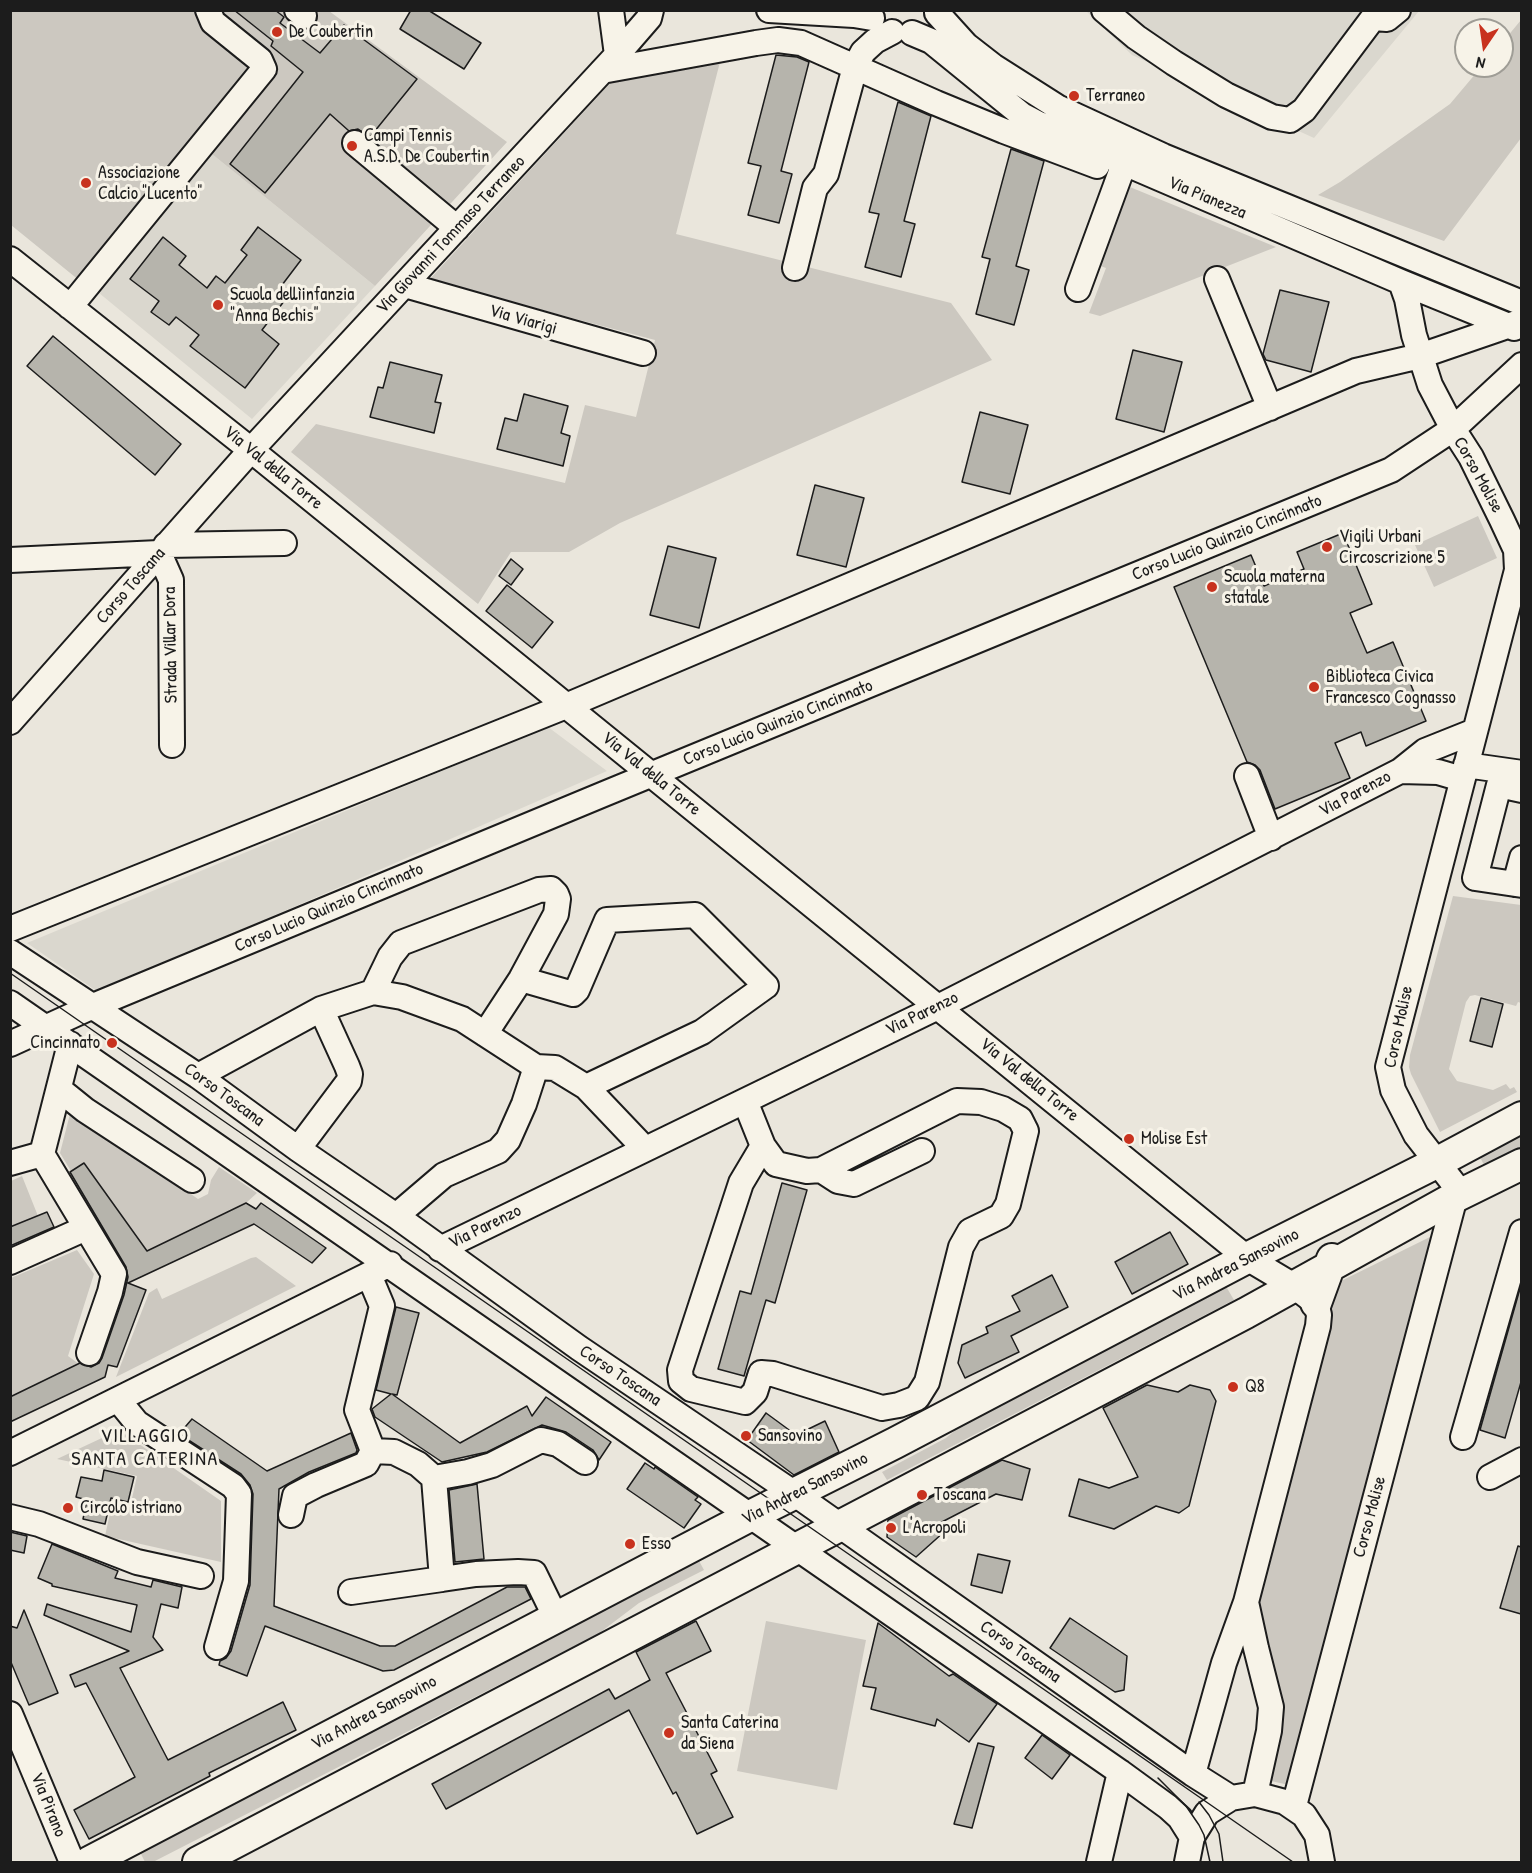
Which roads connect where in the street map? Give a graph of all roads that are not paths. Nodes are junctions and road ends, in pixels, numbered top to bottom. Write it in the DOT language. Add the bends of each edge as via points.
graph roads {
  1 [pos="208,10"];
  2 [pos="612,10"];
  3 [pos="769,10"];
  4 [pos="1104,10"];
  5 [pos="1398,10"];
  6 [pos="938,12"];
  7 [pos="655,13"];
  8 [pos="870,14"];
  9 [pos="1372,14"];
  10 [pos="902,33"];
  11 [pos="609,63"];
  12 [pos="855,67"];
  13 [pos="355,143"];
  14 [pos="1126,160"];
  15 [pos="457,228"];
  16 [pos="10,259"];
  17 [pos="795,268"];
  18 [pos="1217,279"];
  19 [pos="1401,282"];
  20 [pos="405,285"];
  21 [pos="1078,289"];
  22 [pos="1521,303"];
  23 [pos="70,307"];
  24 [pos="1517,326"];
  25 [pos="643,352"];
  26 [pos="1420,356"];
  27 [pos="1521,365"];
  28 [pos="1270,408"];
  29 [pos="1453,429"];
  30 [pos="251,450"];
  31 [pos="284,543"];
  32 [pos="163,549"];
  33 [pos="10,560"];
  34 [pos="567,706"];
  35 [pos="10,722"];
  36 [pos="1475,731"];
  37 [pos="172,745"];
  38 [pos="1400,771"];
  39 [pos="1464,772"];
  40 [pos="1521,773"];
  41 [pos="651,774"];
  42 [pos="1247,776"];
  43 [pos="1521,790"];
  44 [pos="1271,838"];
  45 [pos="1521,858"];
  46 [pos="1518,885"];
  47 [pos="10,929"];
  48 [pos="10,952"];
  49 [pos="521,979"];
  50 [pos="373,992"];
  51 [pos="10,1003"];
  52 [pos="93,1006"];
  53 [pos="938,1007"];
  54 [pos="321,1010"];
  55 [pos="46,1028"];
  56 [pos="485,1034"];
  57 [pos="10,1044"];
  58 [pos="70,1044"];
  59 [pos="536,1067"];
  60 [pos="198,1076"];
  61 [pos="586,1087"];
  62 [pos="59,1089"];
  63 [pos="745,1101"];
  64 [pos="1521,1117"];
  65 [pos="763,1146"];
  66 [pos="298,1149"];
  67 [pos="645,1149"];
  68 [pos="922,1151"];
  69 [pos="42,1154"];
  70 [pos="1438,1162"];
  71 [pos="10,1163"];
  72 [pos="1521,1164"];
  73 [pos="820,1170"];
  74 [pos="192,1180"];
  75 [pos="1455,1197"];
  76 [pos="1345,1210"];
  77 [pos="396,1216"];
  78 [pos="86,1228"];
  79 [pos="1521,1232"];
  80 [pos="440,1249"];
  81 [pos="1247,1258"];
  82 [pos="10,1263"];
  83 [pos="390,1264"];
  84 [pos="1331,1265"];
  85 [pos="369,1275"];
  86 [pos="1305,1294"];
  87 [pos="89,1353"];
  88 [pos="119,1401"];
  89 [pos="1463,1437"];
  90 [pos="373,1451"];
  91 [pos="10,1454"];
  92 [pos="1521,1460"];
  93 [pos="585,1462"];
  94 [pos="1490,1477"];
  95 [pos="434,1478"];
  96 [pos="795,1494"];
  97 [pos="291,1515"];
  98 [pos="750,1516"];
  99 [pos="10,1517"];
  100 [pos="840,1525"];
  101 [pos="799,1548"];
  102 [pos="201,1576"];
  103 [pos="442,1579"];
  104 [pos="351,1592"];
  105 [pos="1246,1602"];
  106 [pos="556,1618"];
  107 [pos="217,1647"];
  108 [pos="10,1714"];
  109 [pos="1120,1772"];
  110 [pos="1193,1774"];
  111 [pos="1243,1796"];
  112 [pos="1294,1806"];
  113 [pos="1192,1837"];
  114 [pos="1326,1857"];
  115 [pos="72,1863"];
  116 [pos="89,1863"];
  117 [pos="198,1863"];
  118 [pos="1099,1863"];
  119 [pos="1187,1863"];
  1 -- 23 [label="street" via="213,22 260,60 264,69"];
  2 -- 11 [label="street"];
  3 -- 8 [label="street, Via Pianezza"];
  4 -- 9 [label="street" via="1174,63 1226,95 1272,117 1290,120 1304,110"];
  5 -- 9 [label="street" via="1387,19"];
  6 -- 10 [label="street, Via Pianezza" via="927,25"];
  6 -- 14 [label="street, Via Pianezza" via="966,45 1059,108"];
  7 -- 11 [label="street, Via Giovanni Tommaso Terraneo"];
  8 -- 10 [label="street, Via Pianezza" via="881,28"];
  10 -- 12 [label="street" via="875,41"];
  10 -- 14 [label="street, Via Pianezza" via="931,41 1022,115"];
  11 -- 12 [label="street" via="778,40 801,43"];
  11 -- 15 [label="street, Via Giovanni Tommaso Terraneo"];
  12 -- 14 [label="street" via="1004,131"];
  12 -- 17 [label="street" via="826,174 815,188"];
  13 -- 15 [label="street"];
  14 -- 19 [label="street, Via Pianezza"];
  14 -- 21 [label="street"];
  14 -- 22 [label="street, Via Pianezza" via="1299,214"];
  15 -- 20 [label="street, Via Giovanni Tommaso Terraneo"];
  16 -- 23 [label="street, Via Val della Torre"];
  18 -- 28 [label="street"];
  19 -- 24 [label="street, Via Pianezza"];
  19 -- 26 [label="street, Corso Molise"];
  20 -- 25 [label="street, Via Viarigi"];
  20 -- 30 [label="street, Via Giovanni Tommaso Terraneo"];
  23 -- 30 [label="street, Via Val della Torre"];
  24 -- 26 [label="street"];
  26 -- 28 [label="street" via="1356,371"];
  26 -- 29 [label="street, Corso Molise"];
  27 -- 29 [label="street, Corso Lucio Quinzio Cincinnato"];
  28 -- 34 [label="street"];
  29 -- 36 [label="street, Corso Molise" via="1471,457 1516,550 1517,570"];
  29 -- 41 [label="street, Corso Lucio Quinzio Cincinnato" via="1391,470"];
  30 -- 32 [label="street, Corso Toscana"];
  30 -- 34 [label="street, Via Val della Torre"];
  31 -- 32 [label="street"];
  32 -- 33 [label="street"];
  32 -- 35 [label="street, Corso Toscana"];
  32 -- 37 [label="street, Strada Villar Dora" via="171,580"];
  34 -- 41 [label="street, Via Val della Torre"];
  34 -- 47 [label="street"];
  36 -- 38 [label="street, Via Parenzo" via="1425,751"];
  36 -- 39 [label="street, Corso Molise"];
  38 -- 39 [label="street, Via Parenzo"];
  38 -- 44 [label="street, Via Parenzo"];
  39 -- 40 [label="street, Via Parenzo"];
  39 -- 70 [label="street, Corso Molise" via="1388,1067 1393,1090 1416,1135"];
  41 -- 52 [label="street, Corso Lucio Quinzio Cincinnato"];
  41 -- 53 [label="street, Via Val della Torre"];
  42 -- 44 [label="street"];
  43 -- 46 [label="street" via="1499,785 1475,878"];
  44 -- 53 [label="street, Via Parenzo"];
  45 -- 46 [label="street"];
  48 -- 52 [label="street, Corso Toscana"];
  49 -- 50 [label="street" via="556,914 558,899 550,889 401,943"];
  49 -- 56 [label="street"];
  49 -- 61 [label="street" via="573,994 607,920 695,915 766,986 702,1032"];
  50 -- 54 [label="street"];
  50 -- 56 [label="street" via="402,997 462,1019"];
  51 -- 55 [label="street"];
  52 -- 55 [label="street, Corso Lucio Quinzio Cincinnato"];
  52 -- 60 [label="street, Corso Toscana"];
  53 -- 63 [label="street, Via Parenzo"];
  53 -- 81 [label="street, Via Val della Torre"];
  54 -- 60 [label="street"];
  54 -- 66 [label="street" via="347,1066 349,1081"];
  55 -- 57 [label="street, Corso Lucio Quinzio Cincinnato"];
  55 -- 58 [label="street"];
  56 -- 59 [label="street"];
  58 -- 62 [label="street"];
  58 -- 83 [label="street"];
  59 -- 61 [label="street" via="555,1068"];
  59 -- 77 [label="street" via="508,1140 498,1151 444,1175"];
  60 -- 66 [label="street, Corso Toscana"];
  61 -- 67 [label="street"];
  62 -- 69 [label="street"];
  62 -- 74 [label="street"];
  63 -- 65 [label="street"];
  63 -- 67 [label="street, Via Parenzo"];
  64 -- 70 [label="main road, Via Andrea Sansovino"];
  65 -- 73 [label="street" via="776,1164"];
  65 -- 73 [label="street" via="741,1183 680,1370 681,1381 691,1389 745,1402 755,1392 761,1373 882,1408 917,1398 927,1382 961,1247 970,1231 1001,1216 1008,1204 1026,1131 1020,1119 1003,1109 981,1102 957,1101"];
  66 -- 77 [label="street, Corso Toscana"];
  67 -- 80 [label="street, Via Parenzo"];
  68 -- 73 [label="street" via="854,1184 838,1181"];
  69 -- 71 [label="street"];
  69 -- 78 [label="street"];
  70 -- 75 [label="street, Corso Molise" via="1454,1184"];
  70 -- 76 [label="main road, Via Andrea Sansovino"];
  72 -- 75 [label="main road"];
  75 -- 84 [label="main road"];
  75 -- 112 [label="street, Corso Molise"];
  76 -- 81 [label="main road, Via Andrea Sansovino"];
  76 -- 84 [label="main road"];
  77 -- 80 [label="street, Corso Toscana"];
  78 -- 82 [label="street"];
  78 -- 87 [label="street" via="114,1274"];
  79 -- 89 [label="street"];
  80 -- 96 [label="street, Corso Toscana"];
  81 -- 86 [label="street, Via Val della Torre"];
  81 -- 96 [label="main road, Via Andrea Sansovino"];
  83 -- 85 [label="street"];
  83 -- 98 [label="street"];
  84 -- 86 [label="main road"];
  85 -- 88 [label="street"];
  85 -- 90 [label="street" via="382,1306 357,1410"];
  86 -- 100 [label="main road" via="1246,1313"];
  86 -- 105 [label="street" via="1319,1315 1318,1326"];
  88 -- 91 [label="street"];
  88 -- 107 [label="street" via="137,1423 233,1486 239,1494 236,1581"];
  90 -- 95 [label="street" via="393,1452 418,1464"];
  90 -- 97 [label="street" via="366,1464 295,1496"];
  92 -- 94 [label="street"];
  93 -- 95 [label="street" via="558,1444 541,1440 492,1465"];
  95 -- 103 [label="street"];
  96 -- 98 [label="main road, Via Andrea Sansovino"];
  96 -- 100 [label="street, Corso Toscana"];
  98 -- 101 [label="street"];
  98 -- 106 [label="main road, Via Andrea Sansovino"];
  99 -- 102 [label="street" via="39,1524 137,1562"];
  100 -- 101 [label="main road"];
  100 -- 110 [label="street, Corso Toscana"];
  101 -- 109 [label="street"];
  101 -- 117 [label="main road"];
  103 -- 104 [label="street"];
  103 -- 106 [label="street" via="534,1573"];
  105 -- 110 [label="street" via="1224,1663"];
  105 -- 111 [label="street" via="1271,1707 1269,1731"];
  106 -- 116 [label="main road, Via Andrea Sansovino"];
  108 -- 115 [label="street, Via Pirano"];
  109 -- 113 [label="street" via="1168,1807"];
  109 -- 118 [label="street"];
  110 -- 111 [label="street, Corso Toscana"];
  111 -- 112 [label="street, Corso Toscana" via="1276,1798"];
  111 -- 113 [label="street" via="1207,1813"];
  112 -- 114 [label="street" via="1311,1824"];
  113 -- 119 [label="street"];
}
